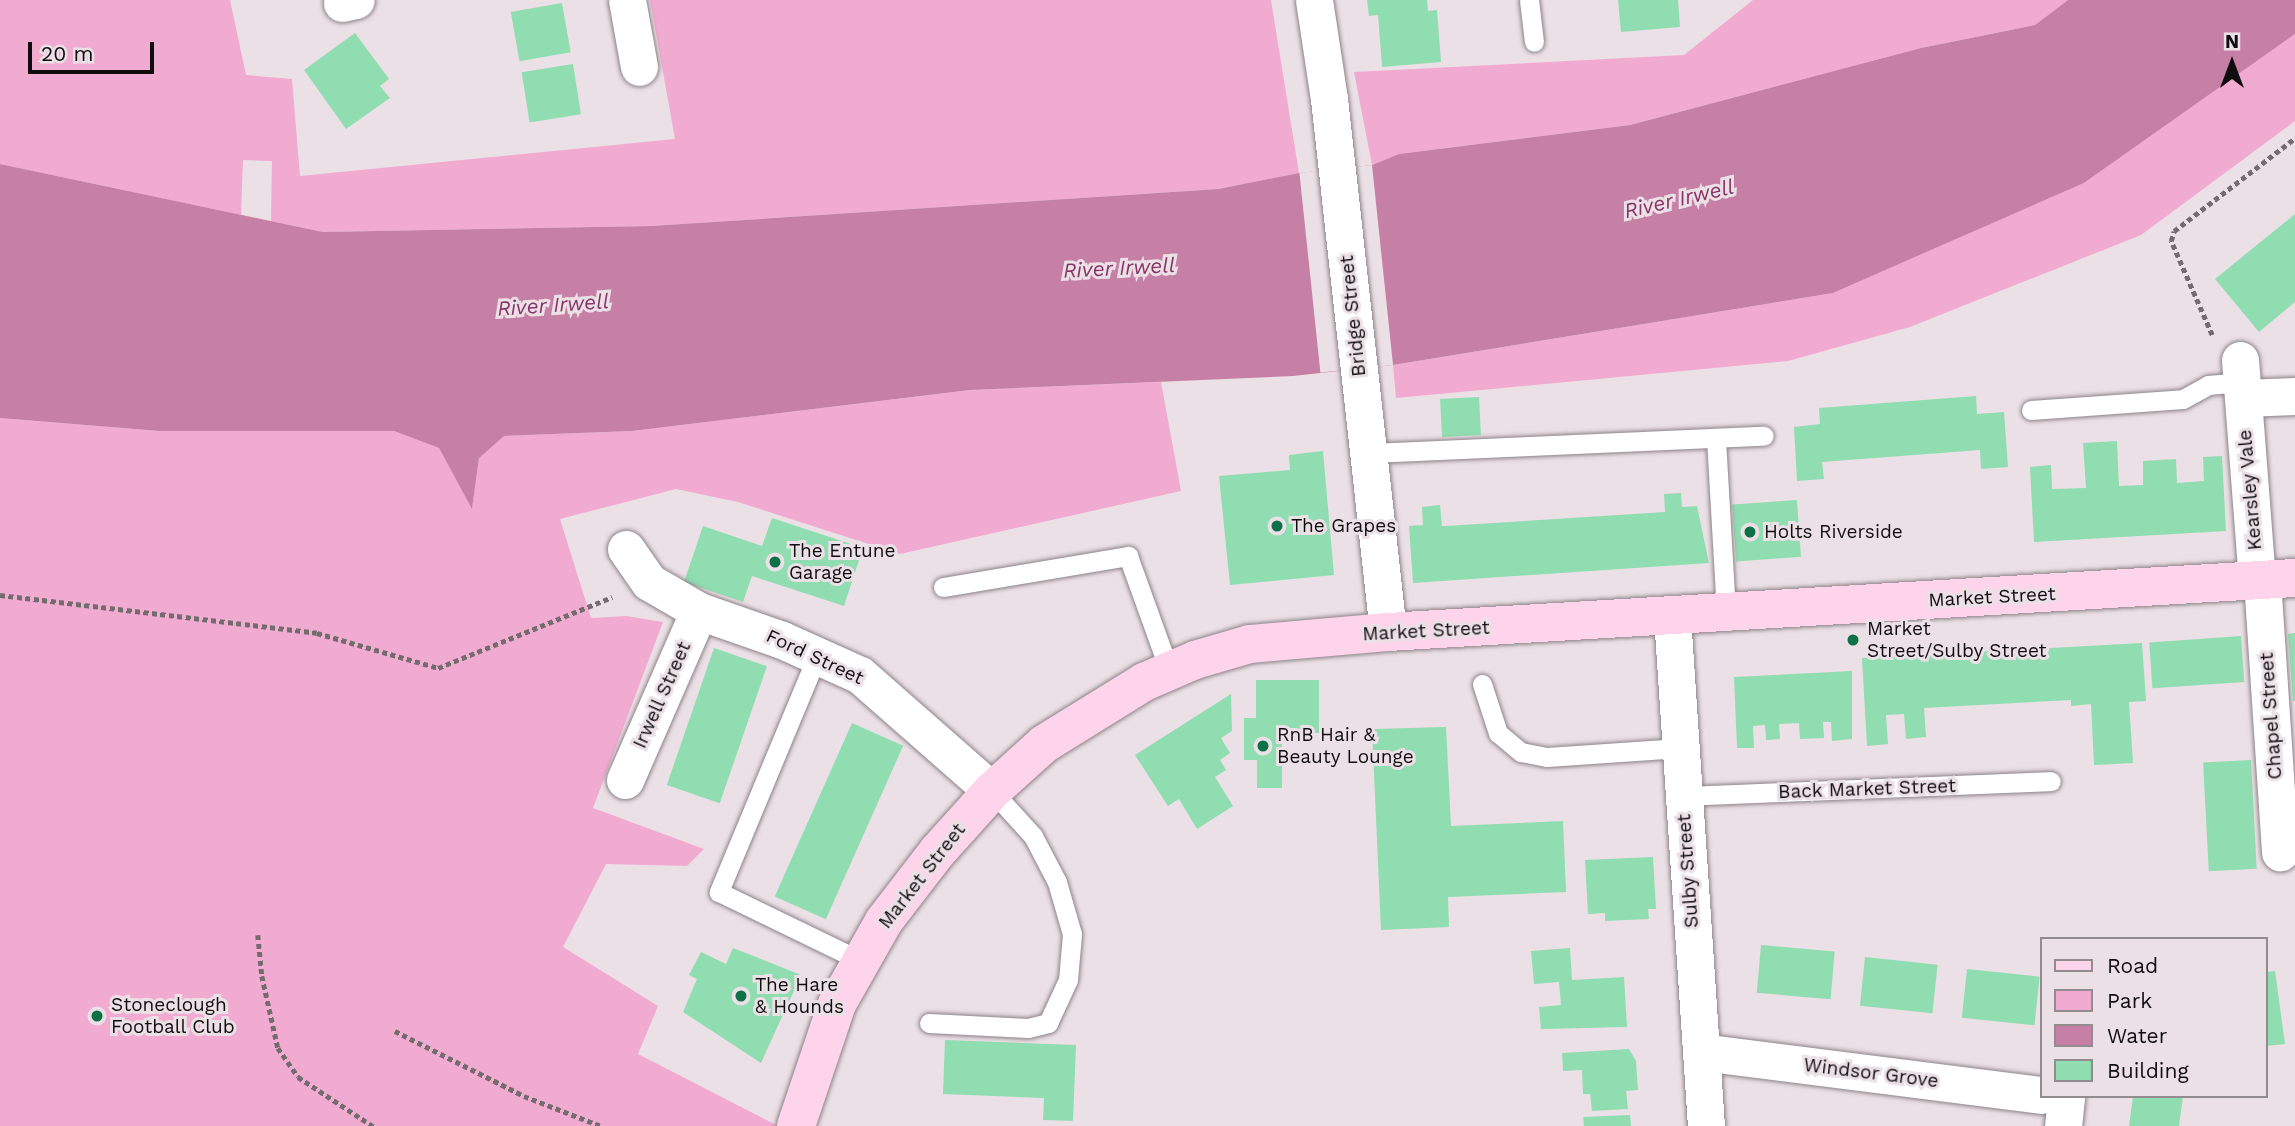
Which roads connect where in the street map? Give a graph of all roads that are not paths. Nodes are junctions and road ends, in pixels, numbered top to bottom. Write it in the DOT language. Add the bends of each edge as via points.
graph roads {
  1 [pos="627,0"];
  2 [pos="1314,0"];
  3 [pos="1530,0"];
  4 [pos="1534,42"];
  5 [pos="639,67"];
  6 [pos="2241,380"];
  7 [pos="2295,396"];
  8 [pos="2031,410"];
  9 [pos="1764,436"];
  10 [pos="1716,439"];
  11 [pos="1369,453"];
  12 [pos="626,549"];
  13 [pos="2272,580"];
  14 [pos="943,587"];
  15 [pos="699,611"];
  16 [pos="1726,612"];
  17 [pos="1672,616"];
  18 [pos="1388,632"];
  19 [pos="817,656"];
  20 [pos="1169,670"];
  21 [pos="1482,684"];
  22 [pos="1681,748"];
  23 [pos="625,780"];
  24 [pos="2051,782"];
  25 [pos="992,791"];
  26 [pos="1683,796"];
  27 [pos="2280,852"];
  28 [pos="861,961"];
  29 [pos="929,1023"];
  30 [pos="1701,1052"];
  31 [pos="2039,1095"];
  32 [pos="2066,1098"];
  33 [pos="796,1126"];
  34 [pos="1706,1126"];
  35 [pos="2063,1126"];
  1 -- 5 [label="street"];
  2 -- 11 [label="street, Bridge Street"];
  3 -- 4 [label="lane"];
  6 -- 7 [label="street"];
  6 -- 8 [label="lane" via="2208,385 2183,399"];
  6 -- 13 [label="street, Kearsley Vale"];
  9 -- 10 [label="lane"];
  10 -- 11 [label="lane"];
  10 -- 16 [label="lane"];
  11 -- 18 [label="street, Bridge Street"];
  12 -- 15 [label="street, Ford Street" via="649,582"];
  13 -- 16 [label="main road, Market Street"];
  13 -- 27 [label="street, Chapel Street"];
  14 -- 20 [label="lane" via="1128,556"];
  15 -- 19 [label="street, Ford Street"];
  15 -- 23 [label="street, Irwell Street"];
  16 -- 17 [label="main road, Market Street"];
  17 -- 18 [label="main road, Market Street"];
  17 -- 22 [label="street, Sulby Street"];
  18 -- 20 [label="main road, Market Street" via="1250,644"];
  19 -- 25 [label="street, Ford Street" via="860,675"];
  19 -- 28 [label="lane" via="719,892"];
  20 -- 25 [label="main road, Market Street" via="1092,711 1044,744"];
  21 -- 22 [label="lane" via="1497,733 1521,752 1547,757"];
  22 -- 26 [label="street, Sulby Street"];
  24 -- 26 [label="lane, Back Market Street"];
  25 -- 28 [label="main road, Market Street" via="907,891"];
  25 -- 29 [label="lane" via="1033,836 1057,882 1072,934 1069,980 1048,1023 1028,1028"];
  26 -- 30 [label="street, Sulby Street"];
  28 -- 33 [label="main road, Market Street" via="837,1004"];
  30 -- 31 [label="street, Windsor Grove"];
  30 -- 34 [label="street, Sulby Street"];
  32 -- 35 [label="street"];
}
